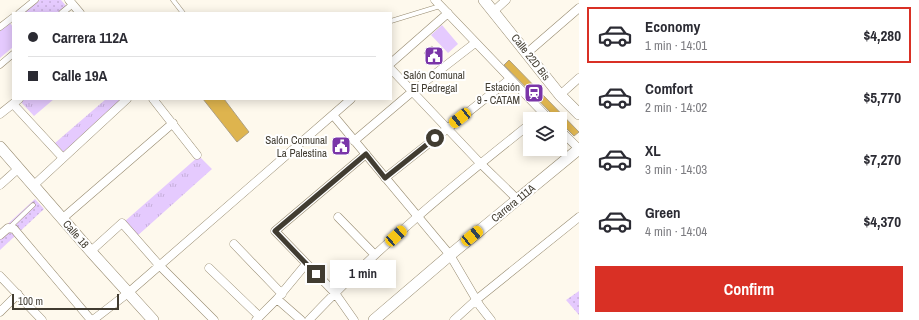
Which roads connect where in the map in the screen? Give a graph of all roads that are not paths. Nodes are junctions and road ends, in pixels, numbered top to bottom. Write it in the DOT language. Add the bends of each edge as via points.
graph roads {
  1 [pos="35,0"];
  2 [pos="173,0"];
  3 [pos="484,0"];
  4 [pos="506,0"];
  5 [pos="71,2"];
  6 [pos="438,3"];
  7 [pos="579,8"];
  8 [pos="494,11"];
  9 [pos="19,12"];
  10 [pos="63,12"];
  11 [pos="79,12"];
  12 [pos="182,12"];
  13 [pos="448,12"];
  14 [pos="12,18"];
  15 [pos="392,22"];
  16 [pos="0,27"];
  17 [pos="475,43"];
  18 [pos="528,53"];
  19 [pos="12,55"];
  20 [pos="392,62"];
  21 [pos="0,65"];
  22 [pos="392,70"];
  23 [pos="579,78"];
  24 [pos="510,80"];
  25 [pos="413,91"];
  26 [pos="560,95"];
  27 [pos="126,100"];
  28 [pos="153,100"];
  29 [pos="350,100"];
  30 [pos="16,101"];
  31 [pos="542,112"];
  32 [pos="0,114"];
  33 [pos="579,114"];
  34 [pos="333,115"];
  35 [pos="172,123"];
  36 [pos="448,128"];
  37 [pos="523,129"];
  38 [pos="567,137"];
  39 [pos="354,140"];
  40 [pos="0,147"];
  41 [pos="579,149"];
  42 [pos="366,154"];
  43 [pos="197,155"];
  44 [pos="63,158"];
  45 [pos="480,163"];
  46 [pos="19,168"];
  47 [pos="385,178"];
  48 [pos="0,185"];
  49 [pos="34,185"];
  50 [pos="517,200"];
  51 [pos="33,205"];
  52 [pos="417,216"];
  53 [pos="338,217"];
  54 [pos="63,218"];
  55 [pos="579,218"];
  56 [pos="10,227"];
  57 [pos="0,235"];
  58 [pos="234,244"];
  59 [pos="91,250"];
  60 [pos="375,255"];
  61 [pos="450,255"];
  62 [pos="306,264"];
  63 [pos="159,265"];
  64 [pos="209,268"];
  65 [pos="0,276"];
  66 [pos="128,293"];
  67 [pos="335,293"];
  68 [pos="18,294"];
  69 [pos="279,296"];
  70 [pos="476,300"];
  71 [pos="0,312"];
  72 [pos="105,317"];
  73 [pos="257,318"];
  74 [pos="42,320"];
  75 [pos="92,320"];
  76 [pos="153,320"];
  77 [pos="214,320"];
  78 [pos="301,320"];
  79 [pos="309,320"];
  80 [pos="354,320"];
  81 [pos="374,320"];
  82 [pos="454,320"];
  83 [pos="491,320"];
  1 -- 9 [label="street"];
  2 -- 12 [label="lane"];
  3 -- 8 [label="street, Calle 22D Bis"];
  4 -- 8 [label="street"];
  5 -- 10 [label="street"];
  5 -- 11 [label="street"];
  6 -- 13 [label="street"];
  6 -- 15 [label="lane"];
  7 -- 18 [label="street"];
  8 -- 18 [label="street, Calle 22D Bis"];
  13 -- 17 [label="street"];
  13 -- 20 [label="street"];
  14 -- 16 [label="street"];
  17 -- 24 [label="street"];
  17 -- 25 [label="street"];
  18 -- 26 [label="street, Calle 22D Bis"];
  19 -- 21 [label="street"];
  22 -- 25 [label="street"];
  23 -- 26 [label="street"];
  24 -- 31 [label="street"];
  24 -- 36 [label="street"];
  25 -- 36 [label="street"];
  25 -- 39 [label="street"];
  26 -- 33 [label="street, Calle 22D Bis"];
  27 -- 44 [label="street"];
  28 -- 35 [label="street"];
  29 -- 34 [label="street"];
  30 -- 32 [label="street"];
  30 -- 44 [label="street"];
  34 -- 39 [label="street"];
  34 -- 63 [label="street"];
  35 -- 43 [label="street"];
  35 -- 54 [label="street"];
  36 -- 45 [label="street"];
  36 -- 47 [label="street"];
  37 -- 45 [label="street"];
  38 -- 41 [label="street"];
  39 -- 42 [label="street"];
  40 -- 46 [label="street, Calle 18"];
  41 -- 50 [label="street, Carrera 111A"];
  42 -- 47 [label="street"];
  42 -- 62 [label="street" via="275,231"];
  44 -- 49 [label="street"];
  45 -- 50 [label="street"];
  45 -- 52 [label="street"];
  46 -- 48 [label="street"];
  46 -- 49 [label="street, Calle 18"];
  47 -- 52 [label="street"];
  49 -- 54 [label="street, Calle 18"];
  50 -- 61 [label="street, Carrera 111A"];
  51 -- 56 [label="lane"];
  52 -- 60 [label="street"];
  52 -- 61 [label="street"];
  53 -- 60 [label="street"];
  54 -- 59 [label="street, Calle 18"];
  55 -- 70 [label="street"];
  56 -- 57 [label="street"];
  56 -- 75 [label="street"];
  58 -- 69 [label="street"];
  59 -- 63 [label="street" via="122,223"];
  59 -- 66 [label="street, Calle 18"];
  60 -- 67 [label="street"];
  61 -- 70 [label="street"];
  61 -- 81 [label="street, Carrera 111A"];
  62 -- 67 [label="street"];
  62 -- 69 [label="street"];
  63 -- 66 [label="street"];
  63 -- 77 [label="street"];
  64 -- 73 [label="street"];
  65 -- 68 [label="street"];
  66 -- 72 [label="street"];
  66 -- 76 [label="street, Calle 18"];
  67 -- 79 [label="street"];
  67 -- 80 [label="street"];
  68 -- 71 [label="street"];
  68 -- 74 [label="street"];
  69 -- 73 [label="street"];
  69 -- 78 [label="street"];
  70 -- 82 [label="street"];
  70 -- 83 [label="street"];
  72 -- 75 [label="street"];
}
